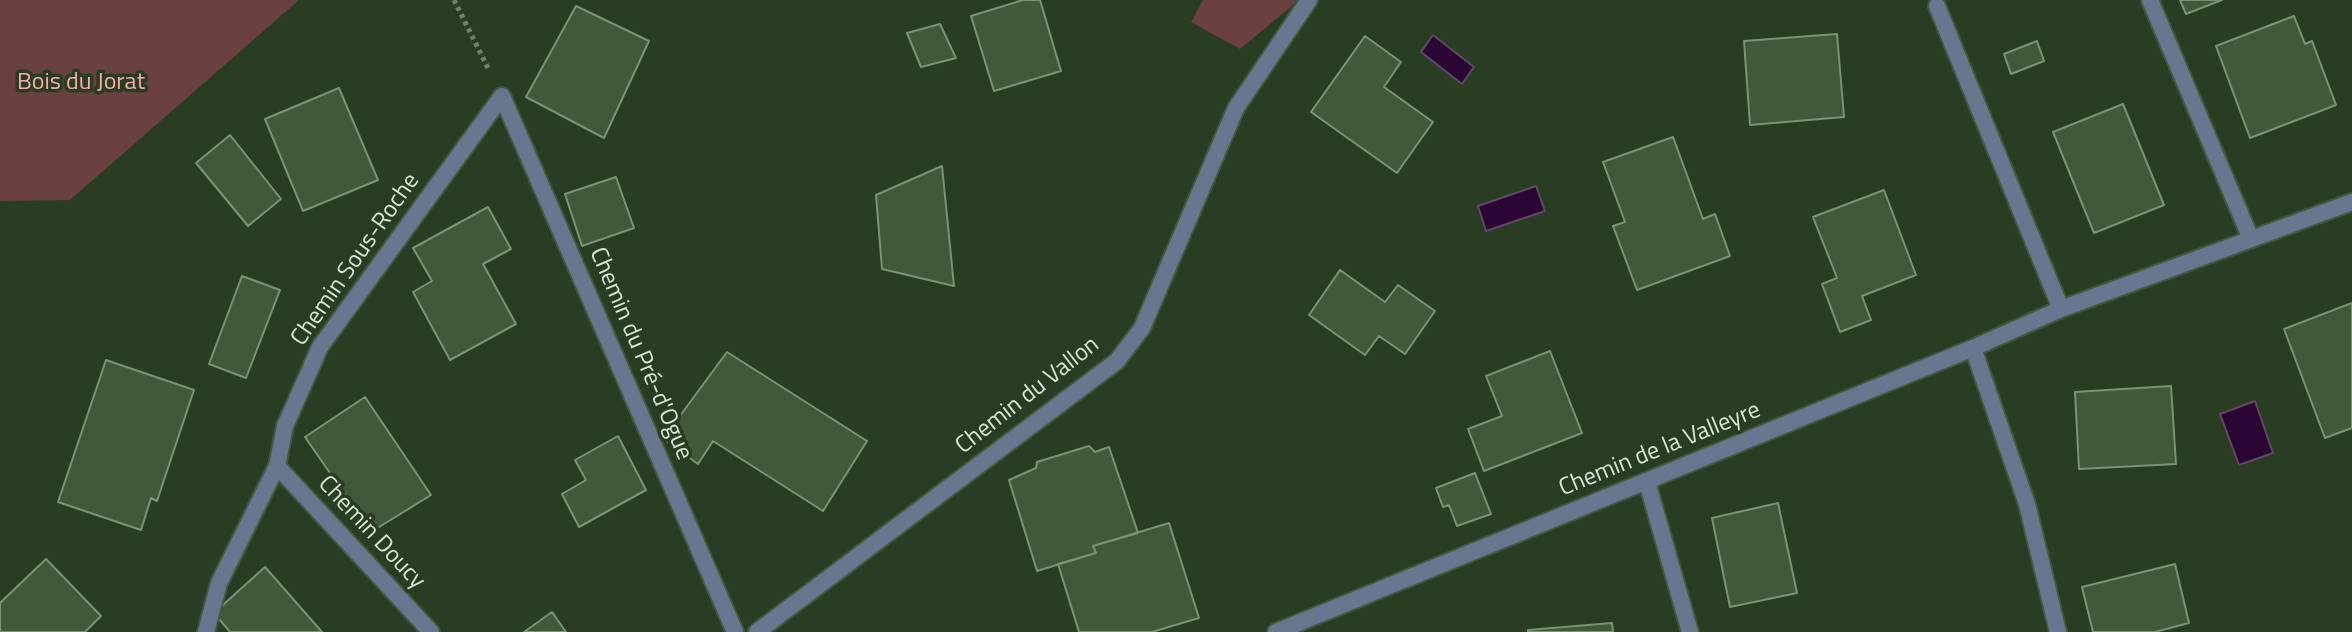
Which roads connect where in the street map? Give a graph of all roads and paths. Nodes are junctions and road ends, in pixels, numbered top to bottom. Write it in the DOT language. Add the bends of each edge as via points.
graph roads {
  1 [pos="454,0"];
  2 [pos="1309,0"];
  3 [pos="2150,0"];
  4 [pos="1937,6"];
  5 [pos="502,96"];
  6 [pos="2352,202"];
  7 [pos="2251,239"];
  8 [pos="2061,309"];
  9 [pos="1973,348"];
  10 [pos="277,466"];
  11 [pos="1647,482"];
  12 [pos="206,632"];
  13 [pos="431,632"];
  14 [pos="735,632"];
  15 [pos="757,632"];
  16 [pos="1276,632"];
  17 [pos="1690,632"];
  18 [pos="2058,632"];
  1 -- 5 [label="path"];
  2 -- 15 [label="street, Chemin du Vallon" via="1236,108 1142,328 1117,361"];
  3 -- 7 [label="street"];
  4 -- 8 [label="street"];
  5 -- 10 [label="street, Chemin Sous-Roche" via="320,347 285,426"];
  5 -- 14 [label="street, Chemin du Pré-d'Ogue"];
  6 -- 7 [label="street, Chemin de la Valleyre"];
  7 -- 8 [label="street, Chemin de la Valleyre"];
  8 -- 9 [label="street, Chemin de la Valleyre"];
  9 -- 11 [label="street, Chemin de la Valleyre"];
  9 -- 18 [label="street" via="2027,504"];
  10 -- 12 [label="street, Chemin Sous-Roche" via="219,583"];
  10 -- 13 [label="street, Chemin Doucy"];
  11 -- 16 [label="street, Chemin de la Valleyre"];
  11 -- 17 [label="street"];
}
